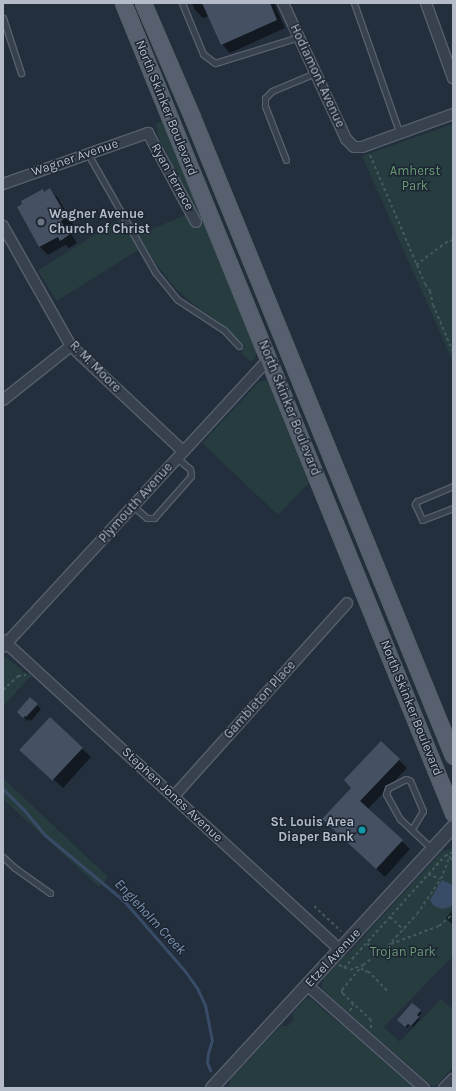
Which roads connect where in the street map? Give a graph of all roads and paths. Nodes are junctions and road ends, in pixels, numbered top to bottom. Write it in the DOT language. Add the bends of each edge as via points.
graph roads {
  1 [pos="123,3"];
  2 [pos="143,3"];
  3 [pos="182,3"];
  4 [pos="283,3"];
  5 [pos="354,3"];
  6 [pos="426,3"];
  7 [pos="3,18"];
  8 [pos="299,37"];
  9 [pos="22,73"];
  10 [pos="315,73"];
  11 [pos="453,78"];
  12 [pos="453,114"];
  13 [pos="148,133"];
  14 [pos="400,134"];
  15 [pos="88,154"];
  16 [pos="370,155"];
  17 [pos="286,160"];
  18 [pos="3,184"];
  19 [pos="196,222"];
  20 [pos="3,226"];
  21 [pos="453,240"];
  22 [pos="416,265"];
  23 [pos="71,346"];
  24 [pos="239,346"];
  25 [pos="453,352"];
  26 [pos="269,359"];
  27 [pos="3,400"];
  28 [pos="180,454"];
  29 [pos="453,486"];
  30 [pos="133,506"];
  31 [pos="453,508"];
  32 [pos="346,603"];
  33 [pos="4,644"];
  34 [pos="29,677"];
  35 [pos="3,690"];
  36 [pos="453,756"];
  37 [pos="174,796"];
  38 [pos="453,813"];
  39 [pos="453,827"];
  40 [pos="412,830"];
  41 [pos="432,850"];
  42 [pos="453,852"];
  43 [pos="449,855"];
  44 [pos="3,857"];
  45 [pos="453,863"];
  46 [pos="428,874"];
  47 [pos="441,879"];
  48 [pos="50,893"];
  49 [pos="314,906"];
  50 [pos="453,914"];
  51 [pos="390,917"];
  52 [pos="404,930"];
  53 [pos="341,931"];
  54 [pos="367,943"];
  55 [pos="388,946"];
  56 [pos="340,950"];
  57 [pos="378,953"];
  58 [pos="363,965"];
  59 [pos="361,968"];
  60 [pos="307,985"];
  61 [pos="388,992"];
  62 [pos="374,1031"];
  63 [pos="212,1088"];
  64 [pos="424,1088"];
  1 -- 26 [label="main road, North Skinker Boulevard"];
  2 -- 36 [label="main road, North Skinker Boulevard"];
  3 -- 8 [label="lane" via="203,54 215,63"];
  4 -- 8 [label="street, Hodiamont Avenue"];
  5 -- 14 [label="lane"];
  6 -- 11 [label="street"];
  7 -- 9 [label="lane"];
  8 -- 10 [label="street, Hodiamont Avenue"];
  10 -- 14 [label="street, Hodiamont Avenue" via="346,139 354,147 362,147"];
  10 -- 17 [label="lane" via="272,91 265,98 265,106"];
  12 -- 14 [label="street"];
  13 -- 15 [label="street, Wagner Avenue"];
  13 -- 19 [label="street, Ryan Terrace"];
  15 -- 18 [label="street, Wagner Avenue"];
  15 -- 24 [label="lane" via="155,272 178,300 224,330"];
  16 -- 22 [label="path"];
  20 -- 23 [label="street, R. M. Moore"];
  21 -- 22 [label="path" via="446,242"];
  22 -- 25 [label="path" via="430,291 433,306"];
  23 -- 27 [label="street"];
  23 -- 28 [label="street, R. M. Moore"];
  26 -- 28 [label="street, Plymouth Avenue"];
  26 -- 38 [label="main road, North Skinker Boulevard"];
  28 -- 30 [label="street, Plymouth Avenue"];
  28 -- 30 [label="lane" via="190,468 191,476 154,518 146,518"];
  29 -- 31 [label="lane" via="415,504 422,520"];
  30 -- 33 [label="street, Plymouth Avenue"];
  32 -- 37 [label="street, Gambleton Place"];
  33 -- 37 [label="street, Stephen Jones Avenue"];
  34 -- 35 [label="path" via="18,676"];
  37 -- 56 [label="street, Stephen Jones Avenue"];
  39 -- 41 [label="street, Etzel Avenue"];
  40 -- 40 [label="lane" via="400,819 386,794 388,788 406,779 410,781 423,811"];
  40 -- 41 [label="lane"];
  41 -- 56 [label="street, Etzel Avenue"];
  42 -- 43 [label="path"];
  43 -- 45 [label="path"];
  43 -- 46 [label="path"];
  43 -- 47 [label="path"];
  44 -- 48 [label="lane"];
  46 -- 47 [label="path"];
  46 -- 51 [label="path"];
  47 -- 52 [label="path"];
  49 -- 53 [label="path"];
  50 -- 55 [label="path" via="439,926"];
  51 -- 52 [label="path"];
  51 -- 54 [label="path"];
  52 -- 55 [label="path"];
  54 -- 57 [label="path"];
  54 -- 58 [label="path" via="344,968 350,970"];
  55 -- 57 [label="path"];
  56 -- 60 [label="street, Etzel Avenue"];
  57 -- 58 [label="path"];
  58 -- 59 [label="path"];
  59 -- 61 [label="path" via="365,972 368,971"];
  59 -- 62 [label="path" via="342,993 371,1020 370,1027"];
  60 -- 63 [label="street, Etzel Avenue"];
  60 -- 64 [label="street"];
}
